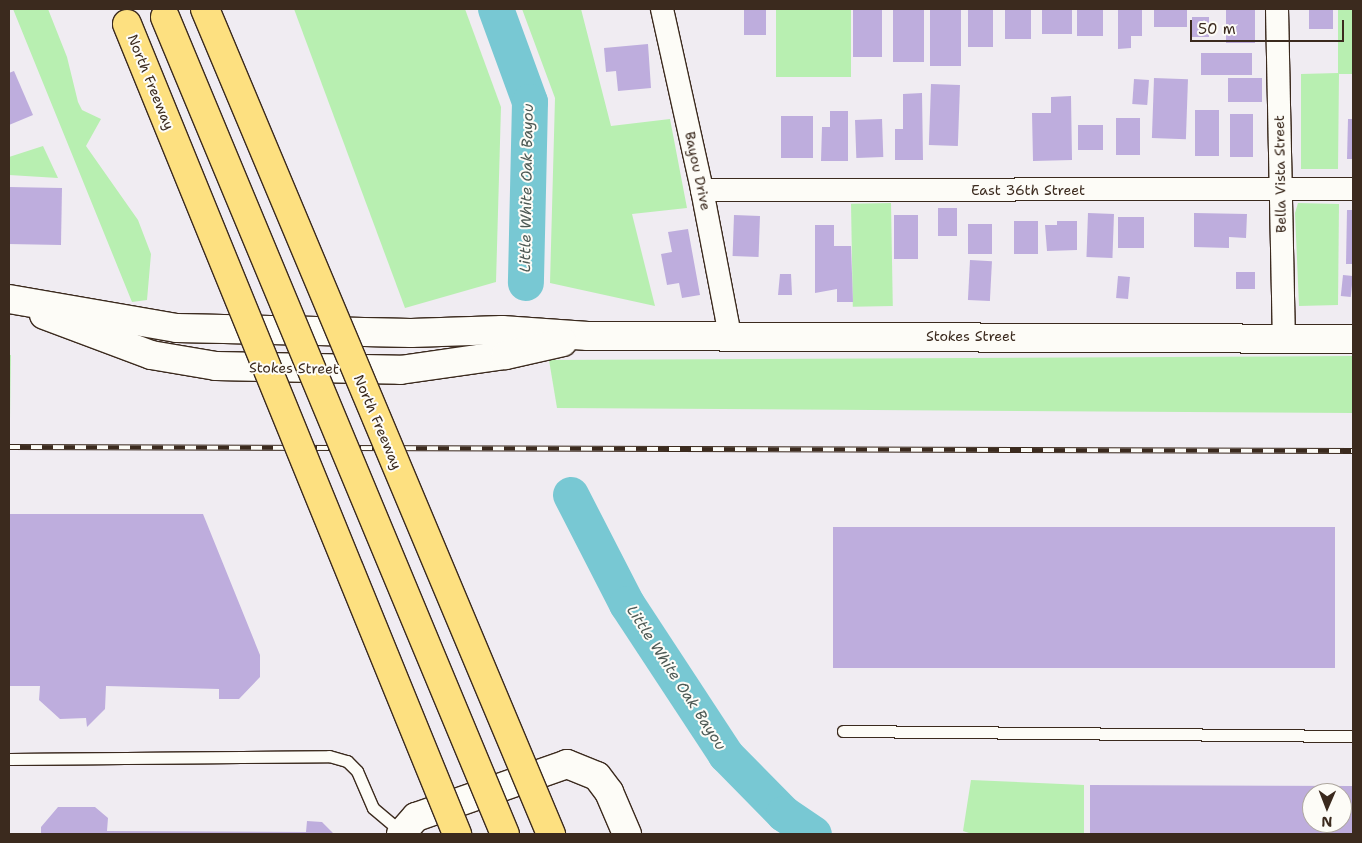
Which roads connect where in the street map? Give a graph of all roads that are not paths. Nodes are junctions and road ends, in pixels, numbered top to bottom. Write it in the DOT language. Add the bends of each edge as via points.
graph roads {
  1 [pos="206,9"];
  2 [pos="662,9"];
  3 [pos="1277,9"];
  4 [pos="164,17"];
  5 [pos="127,24"];
  6 [pos="1353,189"];
  7 [pos="702,190"];
  8 [pos="1279,190"];
  9 [pos="9,299"];
  10 [pos="730,335"];
  11 [pos="588,336"];
  12 [pos="1284,338"];
  13 [pos="1353,338"];
  14 [pos="843,731"];
  15 [pos="1353,736"];
  16 [pos="9,759"];
  17 [pos="401,833"];
  18 [pos="457,834"];
  19 [pos="505,834"];
  20 [pos="551,834"];
  21 [pos="627,834"];
  1 -- 20 [label="highway, North Freeway, bridge"];
  2 -- 7 [label="street, Bayou Drive"];
  3 -- 8 [label="street, Bella Vista Street"];
  4 -- 19 [label="highway, bridge"];
  5 -- 18 [label="highway, North Freeway, bridge"];
  6 -- 8 [label="street, East 36th Street"];
  7 -- 8 [label="street, East 36th Street"];
  7 -- 10 [label="street, Bayou Drive"];
  8 -- 12 [label="street, Bella Vista Street"];
  9 -- 11 [label="street, Stokes Street" via="177,328 411,333 502,330"];
  9 -- 11 [label="street, Stokes Street" via="76,329 151,355 216,366 400,370 506,355"];
  10 -- 11 [label="street, Stokes Street"];
  10 -- 12 [label="street, Stokes Street"];
  12 -- 13 [label="street, Stokes Street"];
  14 -- 15 [label="lane"];
  16 -- 17 [label="lane" via="329,756 347,761 352,766 373,808"];
  17 -- 21 [label="street" via="416,817 567,764 597,776 609,792"];
}
